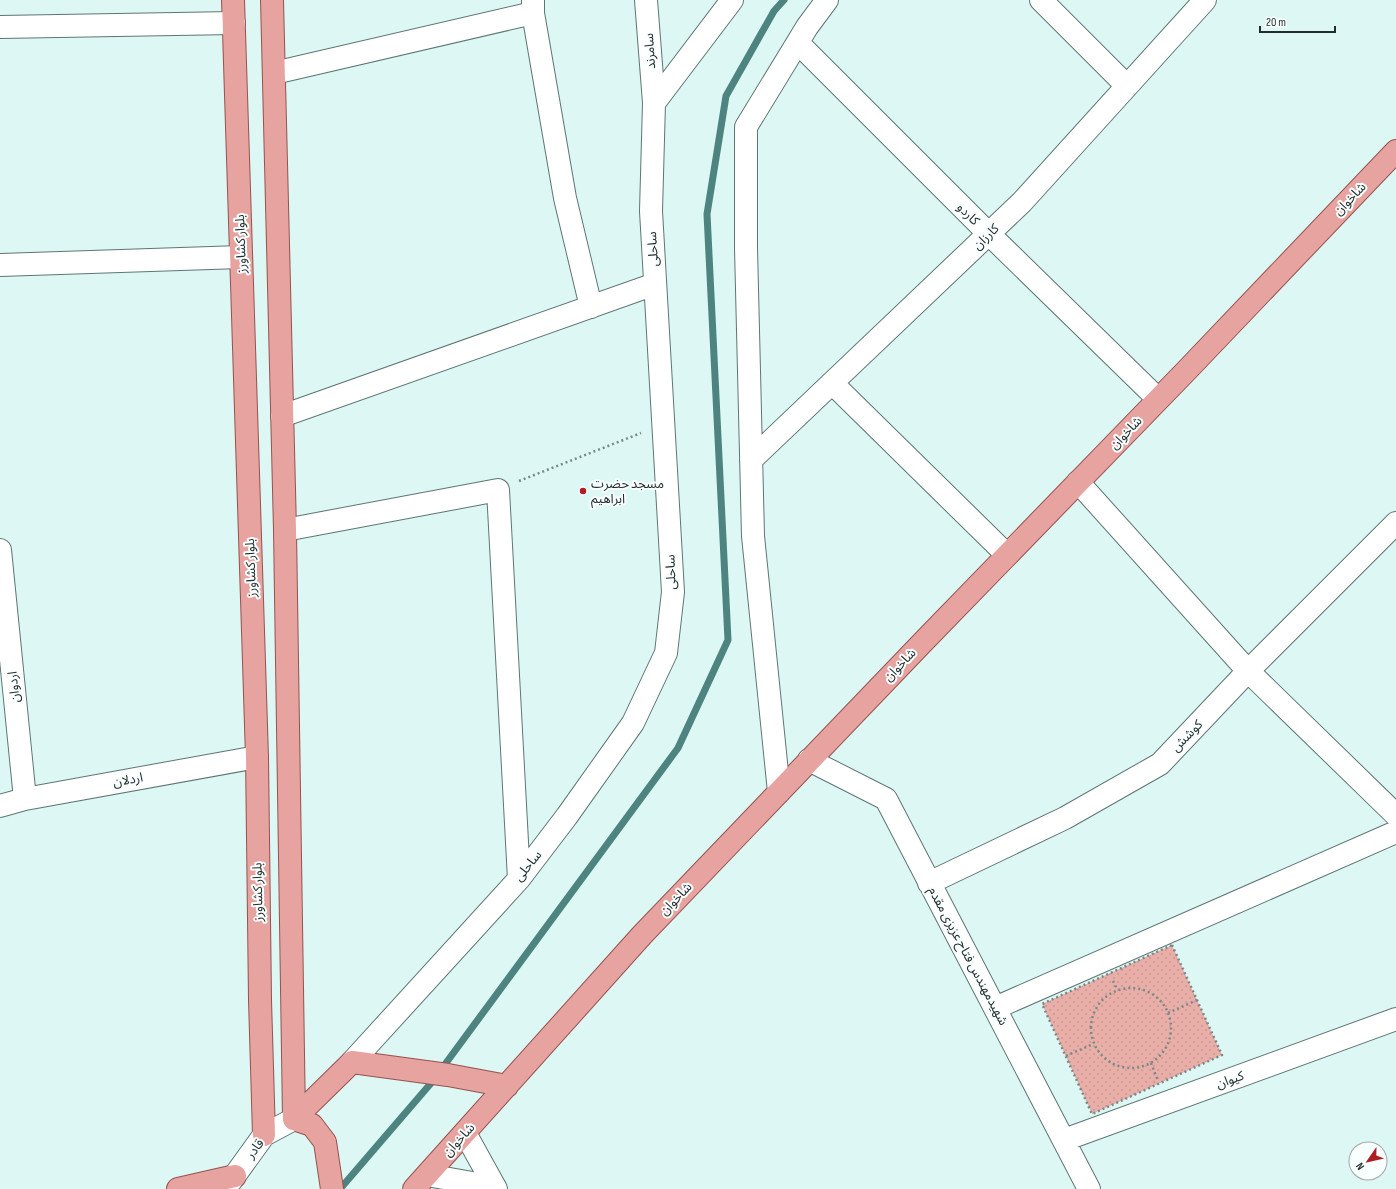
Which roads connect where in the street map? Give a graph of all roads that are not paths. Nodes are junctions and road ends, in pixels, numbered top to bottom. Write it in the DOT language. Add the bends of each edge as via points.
graph roads {
  1 [pos="234,0"];
  2 [pos="272,0"];
  3 [pos="646,0"];
  4 [pos="732,0"];
  5 [pos="827,0"];
  6 [pos="1041,0"];
  7 [pos="1205,0"];
  8 [pos="533,6"];
  9 [pos="234,23"];
  10 [pos="0,27"];
  11 [pos="798,43"];
  12 [pos="274,72"];
  13 [pos="1127,86"];
  14 [pos="654,103"];
  15 [pos="1395,155"];
  16 [pos="989,234"];
  17 [pos="241,257"];
  18 [pos="0,265"];
  19 [pos="655,284"];
  20 [pos="591,307"];
  21 [pos="832,383"];
  22 [pos="1158,399"];
  23 [pos="282,416"];
  24 [pos="751,460"];
  25 [pos="1078,482"];
  26 [pos="1396,523"];
  27 [pos="285,530"];
  28 [pos="0,550"];
  29 [pos="1007,555"];
  30 [pos="4,630"];
  31 [pos="1248,671"];
  32 [pos="257,757"];
  33 [pos="809,760"];
  34 [pos="779,792"];
  35 [pos="25,799"];
  36 [pos="0,806"];
  37 [pos="1396,815"];
  38 [pos="1396,832"];
  39 [pos="519,879"];
  40 [pos="929,883"];
  41 [pos="995,1008"];
  42 [pos="1396,1019"];
  43 [pos="363,1063"];
  44 [pos="507,1086"];
  45 [pos="294,1119"];
  46 [pos="465,1133"];
  47 [pos="264,1135"];
  48 [pos="1064,1140"];
  49 [pos="230,1182"];
  50 [pos="421,1182"];
  51 [pos="496,1188"];
  52 [pos="178,1189"];
  53 [pos="332,1189"];
  54 [pos="1089,1189"];
  1 -- 9 [label="main road, بلوار کشاورز"];
  2 -- 12 [label="main road"];
  3 -- 14 [label="street, سامرند"];
  4 -- 14 [label="street"];
  5 -- 11 [label="street"];
  6 -- 13 [label="street"];
  7 -- 13 [label="street, کارزان"];
  8 -- 12 [label="street"];
  8 -- 20 [label="street" via="565,198"];
  9 -- 10 [label="street"];
  9 -- 17 [label="main road, بلوار کشاورز"];
  11 -- 16 [label="street, کاردو"];
  11 -- 24 [label="street" via="746,127"];
  12 -- 23 [label="main road"];
  13 -- 16 [label="street, کارزان" via="1022,202"];
  14 -- 19 [label="street, ساحلی" via="651,211"];
  15 -- 22 [label="main road, شاخوان"];
  16 -- 21 [label="street, کارزان"];
  16 -- 22 [label="street, کاردو"];
  17 -- 18 [label="street"];
  17 -- 32 [label="main road, بلوار کشاورز"];
  19 -- 20 [label="street"];
  19 -- 39 [label="street, ساحلی" via="672,592 666,653 633,723 568,816"];
  20 -- 23 [label="street"];
  21 -- 24 [label="street, کارزان"];
  21 -- 29 [label="street"];
  22 -- 25 [label="main road, شاخوان"];
  23 -- 27 [label="main road"];
  24 -- 34 [label="street" via="753,536"];
  25 -- 29 [label="main road, شاخوان"];
  25 -- 31 [label="street"];
  26 -- 31 [label="street, کوشش"];
  27 -- 39 [label="street" via="498,490"];
  27 -- 45 [label="main road"];
  28 -- 30 [label="street, اردوان"];
  29 -- 33 [label="main road, شاخوان"];
  30 -- 35 [label="street, اردوان"];
  31 -- 37 [label="street"];
  31 -- 40 [label="street, کوشش" via="1160,764 1065,818"];
  32 -- 35 [label="street, اردلان"];
  32 -- 47 [label="main road, بلوار کشاورز"];
  33 -- 34 [label="main road, شاخوان"];
  33 -- 40 [label="street, شهیدمهندس فتاح عزیزی مقدم" via="886,799"];
  34 -- 44 [label="main road, شاخوان" via="642,935"];
  35 -- 36 [label="street, اردلان"];
  38 -- 41 [label="street"];
  39 -- 43 [label="street, ساحلی"];
  40 -- 41 [label="street, شهیدمهندس فتاح عزیزی مقدم"];
  41 -- 48 [label="street, شهیدمهندس فتاح عزیزی مقدم"];
  42 -- 48 [label="street, کیوان"];
  43 -- 44 [label="main road"];
  43 -- 45 [label="main road"];
  44 -- 46 [label="main road, شاخوان"];
  45 -- 47 [label="street, قادر"];
  45 -- 53 [label="main road" via="312,1125 325,1142"];
  46 -- 50 [label="main road, شاخوان"];
  46 -- 51 [label="street"];
  47 -- 49 [label="street, قادر"];
  48 -- 54 [label="street, شهیدمهندس فتاح عزیزی مقدم"];
  49 -- 52 [label="main road"];
  50 -- 51 [label="street"];
}
